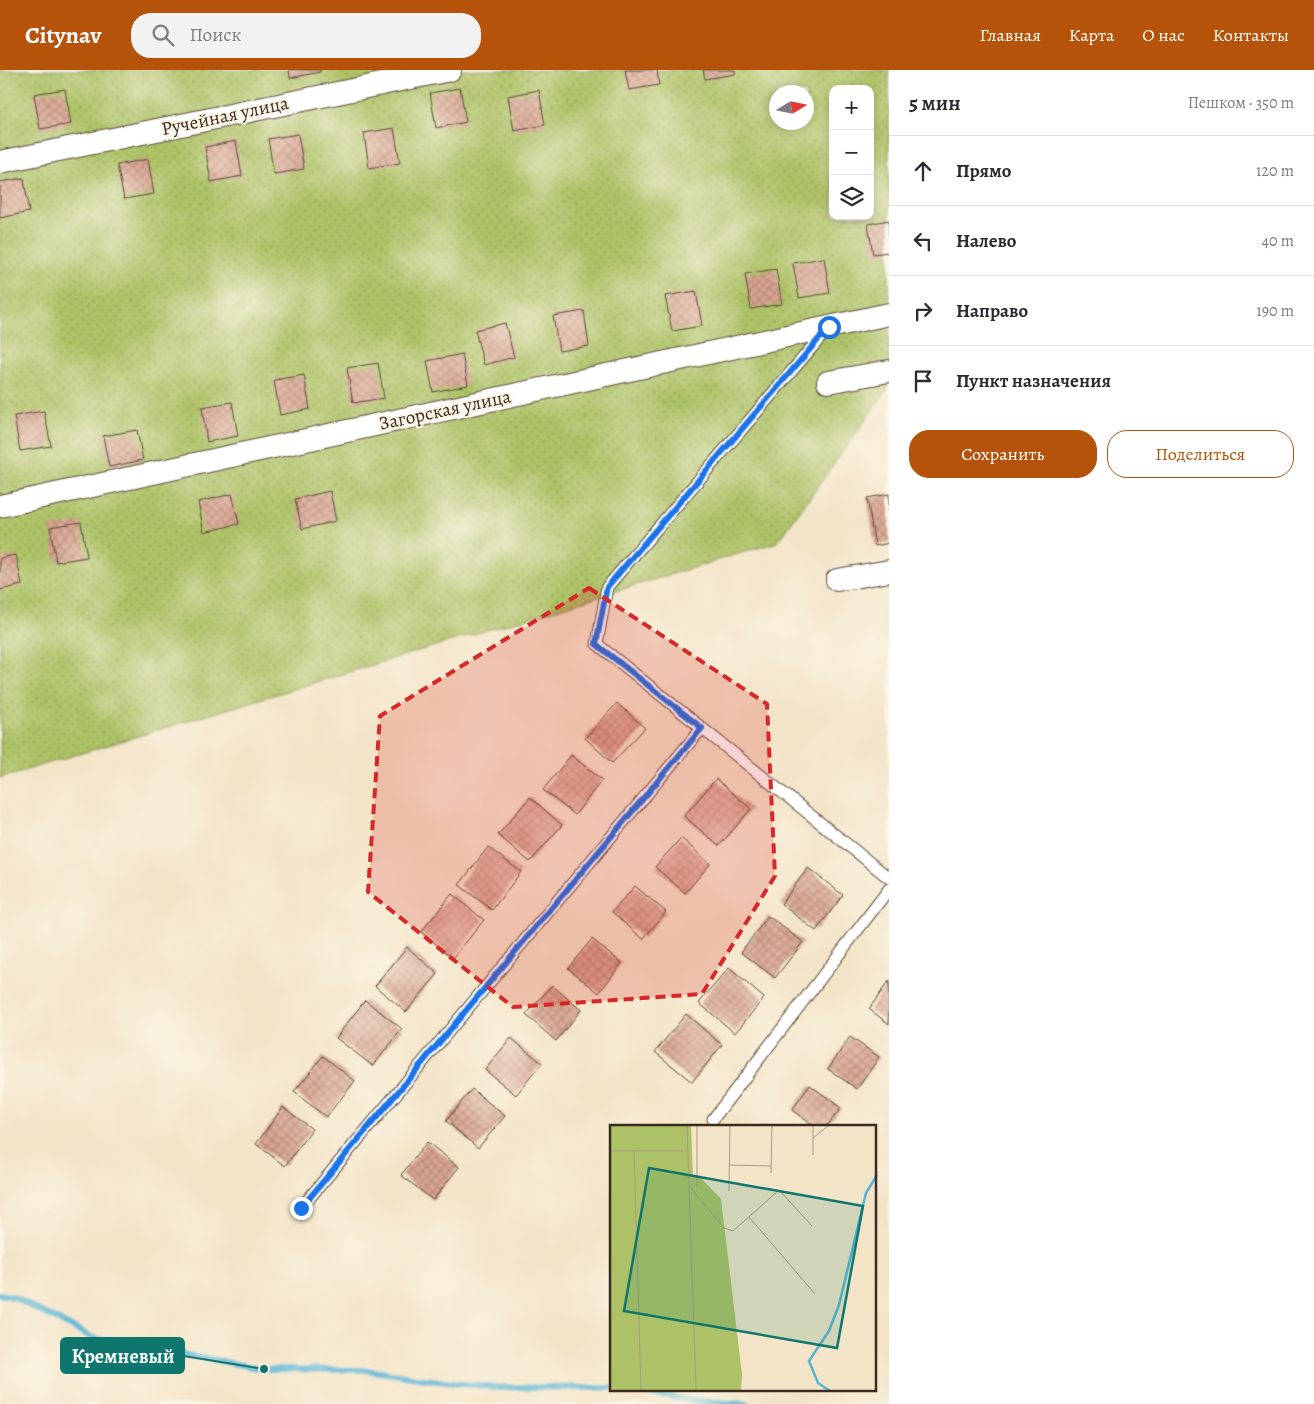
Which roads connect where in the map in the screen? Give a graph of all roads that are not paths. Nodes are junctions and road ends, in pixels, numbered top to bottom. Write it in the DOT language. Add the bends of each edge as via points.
graph roads {
  1 [pos="450,70"];
  2 [pos="0,162"];
  3 [pos="889,314"];
  4 [pos="829,327"];
  5 [pos="889,371"];
  6 [pos="828,382"];
  7 [pos="0,506"];
  8 [pos="889,571"];
  9 [pos="837,580"];
  10 [pos="702,728"];
  11 [pos="889,878"];
  12 [pos="889,890"];
  13 [pos="713,1119"];
  14 [pos="301,1208"];
  1 -- 2 [label="street, Ручейная улица"];
  3 -- 4 [label="street, Загорская улица"];
  4 -- 7 [label="street, Загорская улица"];
  4 -- 10 [label="lane" via="607,587 596,644"];
  5 -- 6 [label="street"];
  8 -- 9 [label="street"];
  10 -- 11 [label="lane"];
  10 -- 14 [label="lane"];
  12 -- 13 [label="lane"];
}
